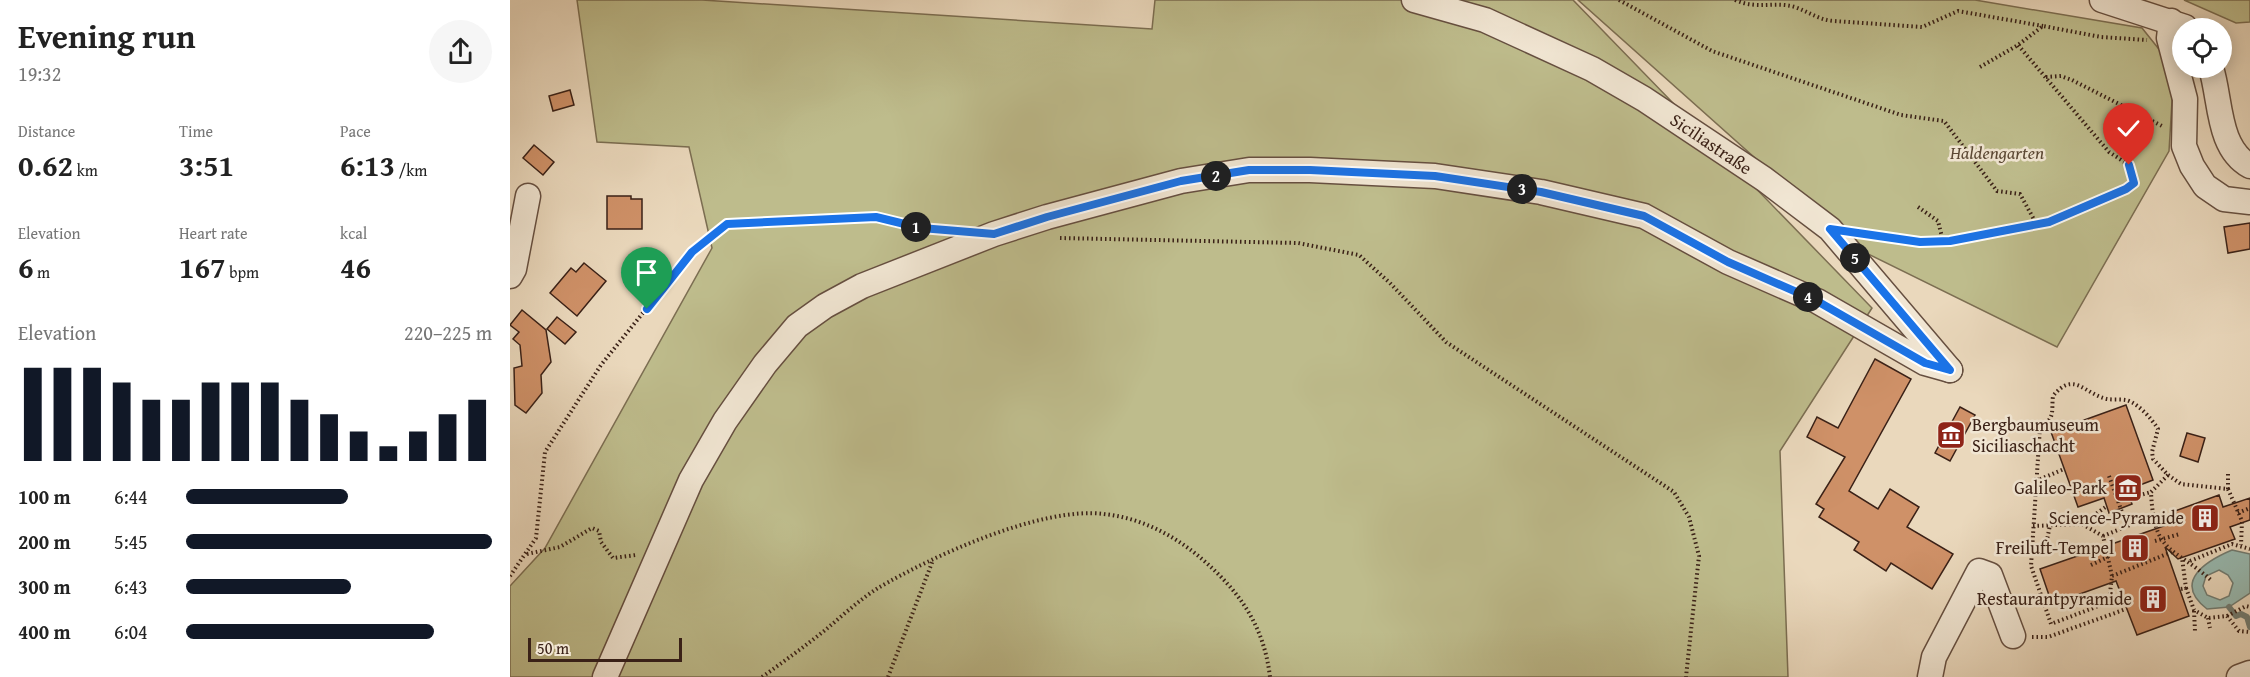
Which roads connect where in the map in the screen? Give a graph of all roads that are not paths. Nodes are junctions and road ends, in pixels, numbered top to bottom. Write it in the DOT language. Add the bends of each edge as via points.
graph roads {
  1 [pos="1414,0"];
  2 [pos="2102,0"];
  3 [pos="2172,27"];
  4 [pos="2182,78"];
  5 [pos="2213,78"];
  6 [pos="2250,166"];
  7 [pos="528,196"];
  8 [pos="2250,202"];
  9 [pos="510,276"];
  10 [pos="2013,636"];
  11 [pos="2250,673"];
  12 [pos="606,677"];
  13 [pos="1930,677"];
  14 [pos="2239,677"];
  1 -- 12 [label="street, Siciliastraße" via="1485,20 1592,69 1744,166 1830,229 1950,370 1925,363 1817,301 1728,262 1644,216 1541,192 1435,176 1249,170 1181,181 1026,224 862,286 797,326 725,421 692,480"];
  2 -- 3 [label="street"];
  4 -- 8 [label="street" via="2184,146 2192,166 2205,186 2224,199"];
  5 -- 6 [label="street" via="2232,151"];
  7 -- 9 [label="street"];
  10 -- 13 [label="street" via="1990,575 1979,571 1934,657"];
  11 -- 14 [label="street"];
}
